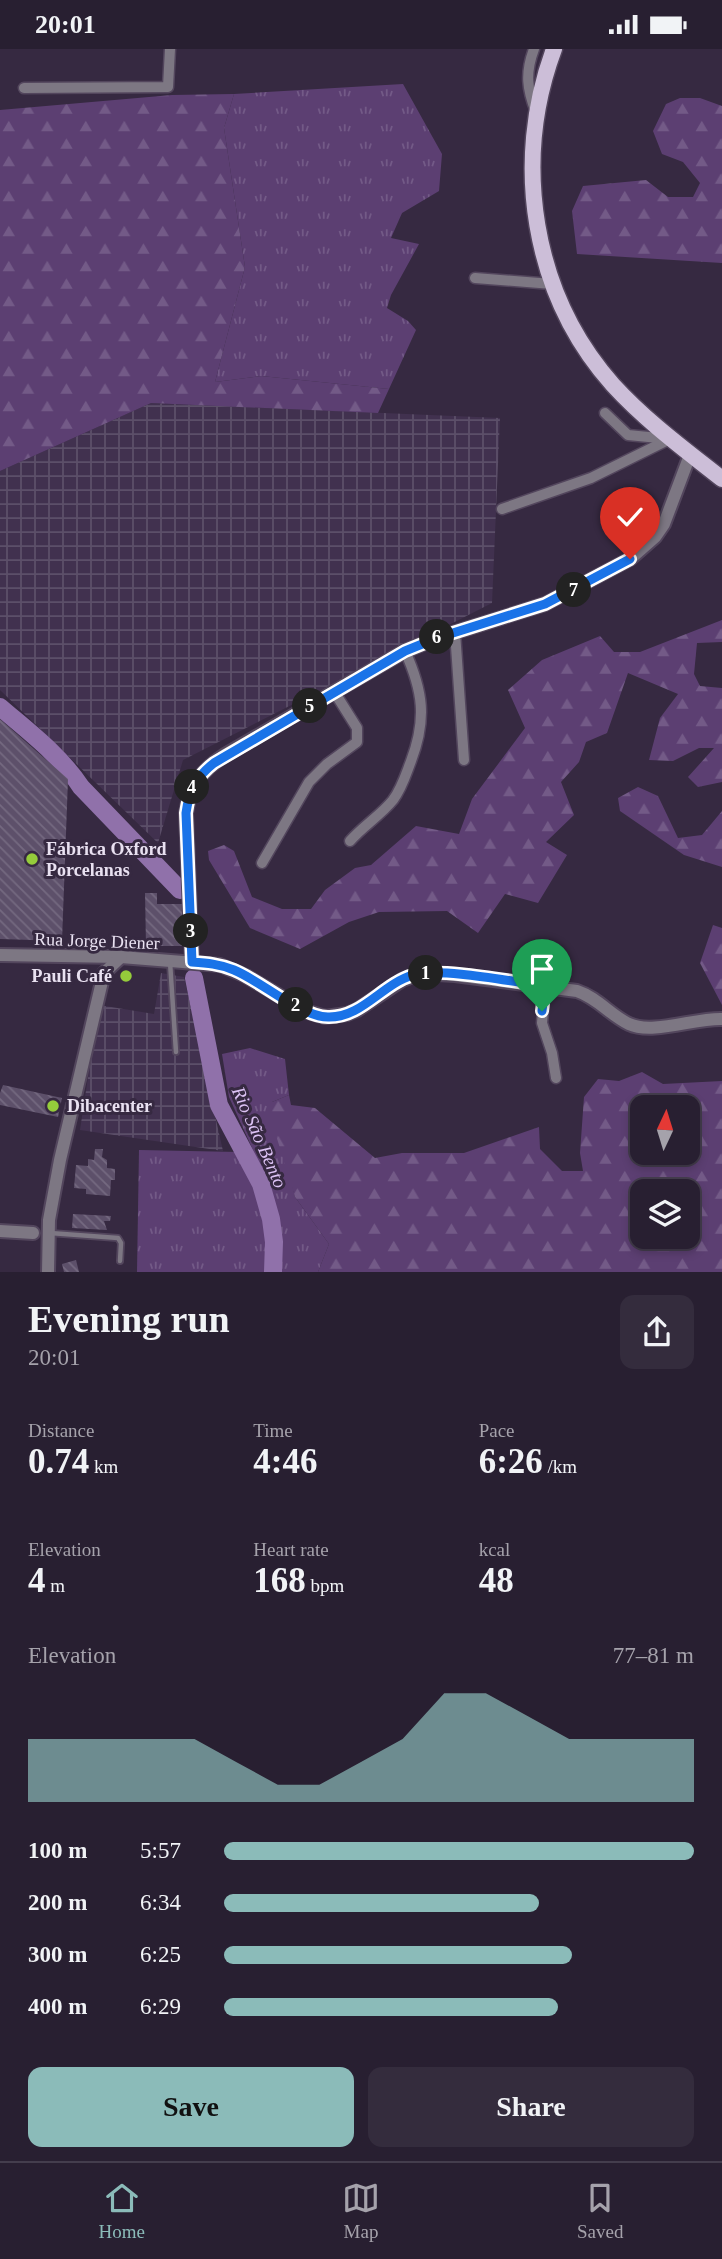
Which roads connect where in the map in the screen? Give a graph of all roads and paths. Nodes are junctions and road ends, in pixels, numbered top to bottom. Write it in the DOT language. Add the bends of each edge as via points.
graph roads {
  1 [pos="170,49"];
  2 [pos="534,49"];
  3 [pos="554,49"];
  4 [pos="24,88"];
  5 [pos="537,116"];
  6 [pos="475,278"];
  7 [pos="552,284"];
  8 [pos="605,413"];
  9 [pos="670,439"];
  10 [pos="690,455"];
  11 [pos="722,479"];
  12 [pos="502,509"];
  13 [pos="455,632"];
  14 [pos="405,651"];
  15 [pos="335,692"];
  16 [pos="464,760"];
  17 [pos="350,841"];
  18 [pos="262,863"];
  19 [pos="0,955"];
  20 [pos="92,957"];
  21 [pos="121,957"];
  22 [pos="170,961"];
  23 [pos="192,962"];
  24 [pos="104,974"];
  25 [pos="545,986"];
  26 [pos="722,1019"];
  27 [pos="176,1052"];
  28 [pos="556,1078"];
  29 [pos="49,1226"];
  30 [pos="0,1231"];
  31 [pos="33,1233"];
  32 [pos="47,1250"];
  33 [pos="120,1261"];
  34 [pos="48,1272"];
  1 -- 4 [label="street" via="168,87"];
  2 -- 5 [label="street" via="527,82"];
  3 -- 5 [label="main road"];
  5 -- 7 [label="main road" via="534,205"];
  6 -- 7 [label="street"];
  7 -- 9 [label="main road" via="599,367"];
  8 -- 9 [label="street" via="628,435"];
  9 -- 10 [label="main road"];
  9 -- 12 [label="street" via="591,478"];
  10 -- 11 [label="main road"];
  10 -- 13 [label="street" via="664,523 630,559 545,604"];
  13 -- 14 [label="street"];
  13 -- 16 [label="street"];
  14 -- 15 [label="street"];
  14 -- 17 [label="street" via="421,697 417,744 393,799"];
  15 -- 18 [label="street" via="357,727 357,742 309,782"];
  15 -- 23 [label="street" via="225,755 204,771 191,789 186,813"];
  19 -- 20 [label="street, Rua Jorge Diener"];
  20 -- 21 [label="street, Rua Jorge Diener"];
  20 -- 24 [label="street"];
  21 -- 22 [label="street, Rua Jorge Diener"];
  21 -- 24 [label="street"];
  22 -- 23 [label="street, Rua Jorge Diener"];
  22 -- 27 [label="lane"];
  23 -- 25 [label="street, Rua Jorge Diener" via="232,969 305,1011 326,1017 357,1010 421,973"];
  24 -- 29 [label="street" via="64,1139"];
  25 -- 26 [label="street, Rua Jorge Diener" via="588,995 638,1027"];
  25 -- 28 [label="street" via="542,1023"];
  29 -- 31 [label="street"];
  29 -- 32 [label="street"];
  29 -- 33 [label="lane" via="118,1238"];
  30 -- 31 [label="street"];
  31 -- 32 [label="street"];
  32 -- 34 [label="street"];
}
